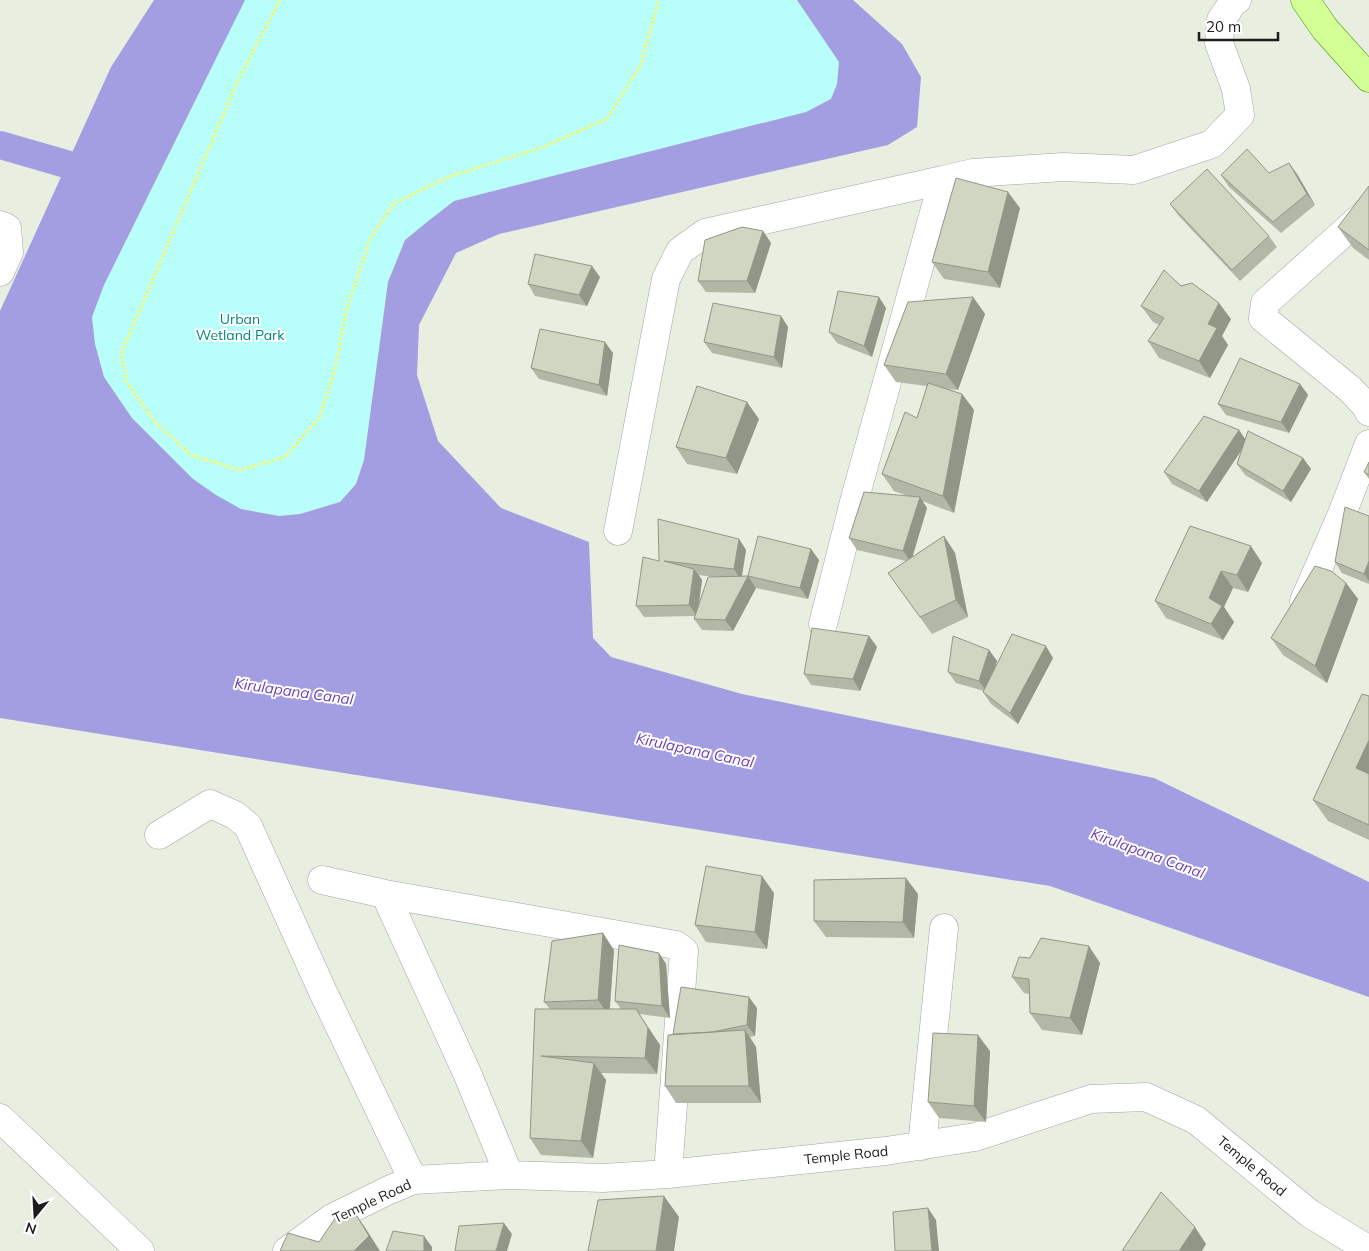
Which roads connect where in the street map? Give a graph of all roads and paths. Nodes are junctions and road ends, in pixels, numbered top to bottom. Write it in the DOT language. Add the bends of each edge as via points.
graph roads {
  1 [pos="280,0"];
  2 [pos="659,0"];
  3 [pos="1237,0"];
  4 [pos="1305,0"];
  5 [pos="1369,78"];
  6 [pos="943,180"];
  7 [pos="1369,210"];
  8 [pos="0,225"];
  9 [pos="0,272"];
  10 [pos="1369,412"];
  11 [pos="1369,444"];
  12 [pos="618,531"];
  13 [pos="1299,614"];
  14 [pos="824,624"];
  15 [pos="159,835"];
  16 [pos="322,880"];
  17 [pos="384,894"];
  18 [pos="944,928"];
  19 [pos="0,1118"];
  20 [pos="922,1146"];
  21 [pos="668,1174"];
  22 [pos="509,1175"];
  23 [pos="603,1178"];
  24 [pos="413,1180"];
  25 [pos="599,1205"];
  26 [pos="1369,1250"];
  27 [pos="140,1251"];
  28 [pos="287,1251"];
  1 -- 2 [label="path" via="238,80 121,354 127,382 153,420 191,455 240,470 285,457 319,418 334,374 346,311 370,239 393,204 448,177 542,147 607,119 640,66"];
  3 -- 6 [label="street" via="1221,20 1219,43 1236,89 1240,115 1212,144 1134,170 1063,166 973,173"];
  4 -- 5 [label="main road" via="1325,29"];
  6 -- 12 [label="street" via="705,233 680,252 666,279"];
  6 -- 14 [label="street" via="855,498"];
  7 -- 10 [label="street" via="1265,303 1263,318 1350,389"];
  8 -- 9 [label="street" via="6,228 10,252"];
  11 -- 13 [label="street"];
  15 -- 24 [label="street" via="210,804 236,815 248,826"];
  16 -- 17 [label="street"];
  17 -- 21 [label="street" via="676,945 684,951"];
  17 -- 22 [label="street" via="467,1073"];
  18 -- 20 [label="street"];
  19 -- 27 [label="street"];
  20 -- 21 [label="street, Temple Road"];
  20 -- 26 [label="street, Temple Road" via="975,1137 1092,1099 1146,1098 1196,1120 1309,1212"];
  21 -- 23 [label="street, Temple Road"];
  22 -- 23 [label="street, Temple Road"];
  22 -- 24 [label="street, Temple Road"];
  23 -- 25 [label="street"];
  24 -- 28 [label="street, Temple Road" via="332,1218"];
}
